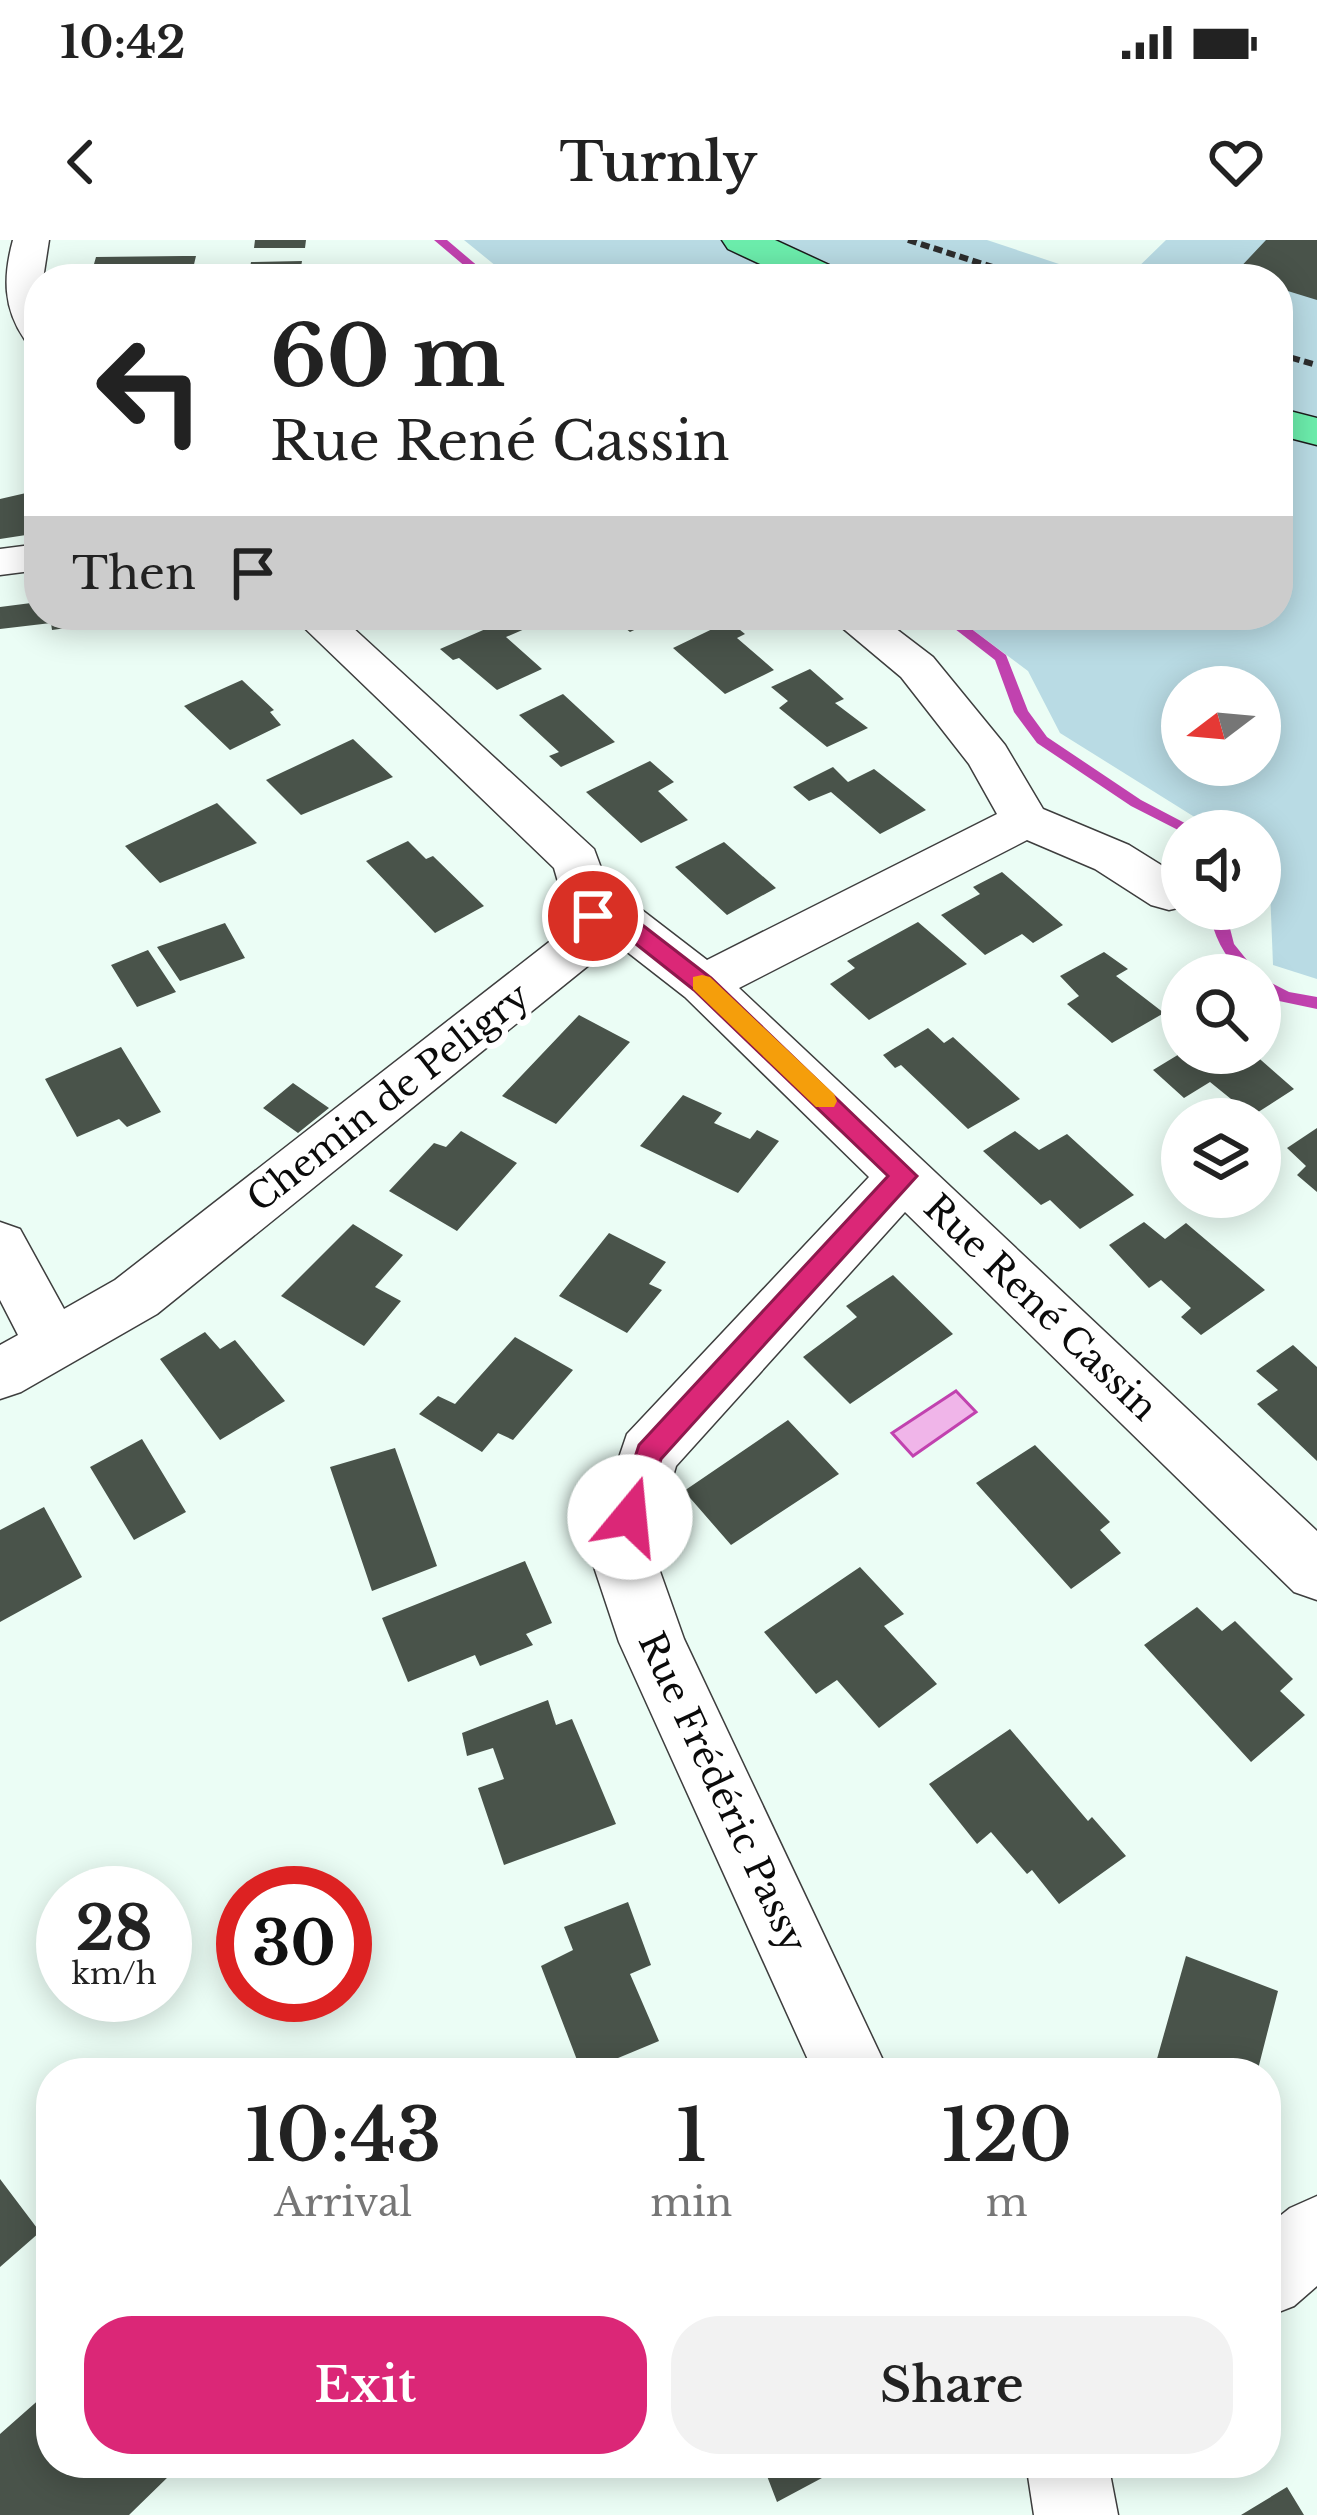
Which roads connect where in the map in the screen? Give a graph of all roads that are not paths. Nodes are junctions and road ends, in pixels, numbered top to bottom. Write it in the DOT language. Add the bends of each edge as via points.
graph roads {
  1 [pos="742,240"];
  2 [pos="793,264"];
  3 [pos="24,276"];
  4 [pos="21,319"];
  5 [pos="329,630"];
  6 [pos="869,630"];
  7 [pos="1025,820"];
  8 [pos="1161,888"];
  9 [pos="593,916"];
  10 [pos="703,984"];
  11 [pos="904,1176"];
  12 [pos="0,1245"];
  13 [pos="53,1344"];
  14 [pos="0,1374"];
  15 [pos="1317,1572"];
  16 [pos="846,2058"];
  17 [pos="1317,2235"];
  18 [pos="1281,2265"];
  19 [pos="1070,2478"];
  20 [pos="1076,2515"];
  1 -- 2 [label="main road"];
  3 -- 4 [label="street"];
  5 -- 9 [label="street" via="577,861"];
  6 -- 7 [label="street" via="917,667 988,756"];
  7 -- 8 [label="street"];
  7 -- 10 [label="street"];
  9 -- 10 [label="street, Rue René Cassin" via="624,922"];
  9 -- 13 [label="street, Chemin de Peligry" via="571,952 208,1240 136,1297"];
  10 -- 11 [label="street, Rue René Cassin"];
  11 -- 15 [label="street, Rue René Cassin"];
  11 -- 16 [label="street, Rue Frédéric Passy" via="649,1453 620,1549 652,1642"];
  12 -- 13 [label="street"];
  13 -- 14 [label="street, Chemin de Peligry"];
  17 -- 18 [label="street"];
  19 -- 20 [label="street"];
}
